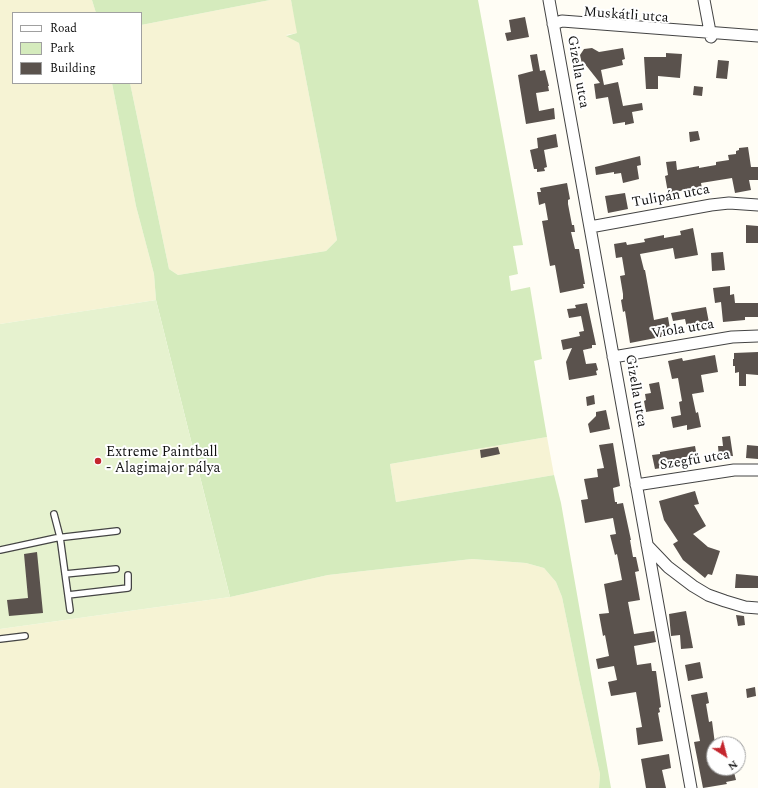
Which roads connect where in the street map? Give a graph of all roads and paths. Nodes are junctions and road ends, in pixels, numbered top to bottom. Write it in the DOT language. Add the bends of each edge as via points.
graph roads {
  1 [pos="549,0"];
  2 [pos="704,0"];
  3 [pos="553,24"];
  4 [pos="710,34"];
  5 [pos="758,36"];
  6 [pos="758,42"];
  7 [pos="758,204"];
  8 [pos="590,227"];
  9 [pos="758,336"];
  10 [pos="613,357"];
  11 [pos="758,470"];
  12 [pos="636,485"];
  13 [pos="54,514"];
  14 [pos="117,531"];
  15 [pos="60,537"];
  16 [pos="647,544"];
  17 [pos="0,550"];
  18 [pos="116,569"];
  19 [pos="65,574"];
  20 [pos="128,575"];
  21 [pos="68,595"];
  22 [pos="758,608"];
  23 [pos="70,610"];
  24 [pos="25,636"];
  25 [pos="0,639"];
  26 [pos="691,788"];
  1 -- 3 [label="street, Gizella utca"];
  2 -- 4 [label="street"];
  3 -- 4 [label="street, Muskátli utca"];
  3 -- 8 [label="street, Gizella utca"];
  4 -- 5 [label="street, Muskátli utca"];
  4 -- 6 [label="street, Muskátli utca"];
  7 -- 8 [label="street, Tulipán utca" via="711,205"];
  8 -- 10 [label="street, Gizella utca"];
  9 -- 10 [label="street, Viola utca" via="732,337"];
  10 -- 12 [label="street, Gizella utca"];
  11 -- 12 [label="street, Szegfű utca" via="734,470"];
  12 -- 16 [label="street, Gizella utca"];
  13 -- 15 [label="lane"];
  14 -- 15 [label="lane"];
  15 -- 17 [label="lane"];
  15 -- 19 [label="lane"];
  16 -- 22 [label="street" via="668,567 708,595"];
  16 -- 26 [label="street, Gizella utca"];
  18 -- 19 [label="lane"];
  19 -- 21 [label="lane"];
  20 -- 21 [label="lane" via="128,588"];
  21 -- 23 [label="lane"];
  24 -- 25 [label="lane"];
}
